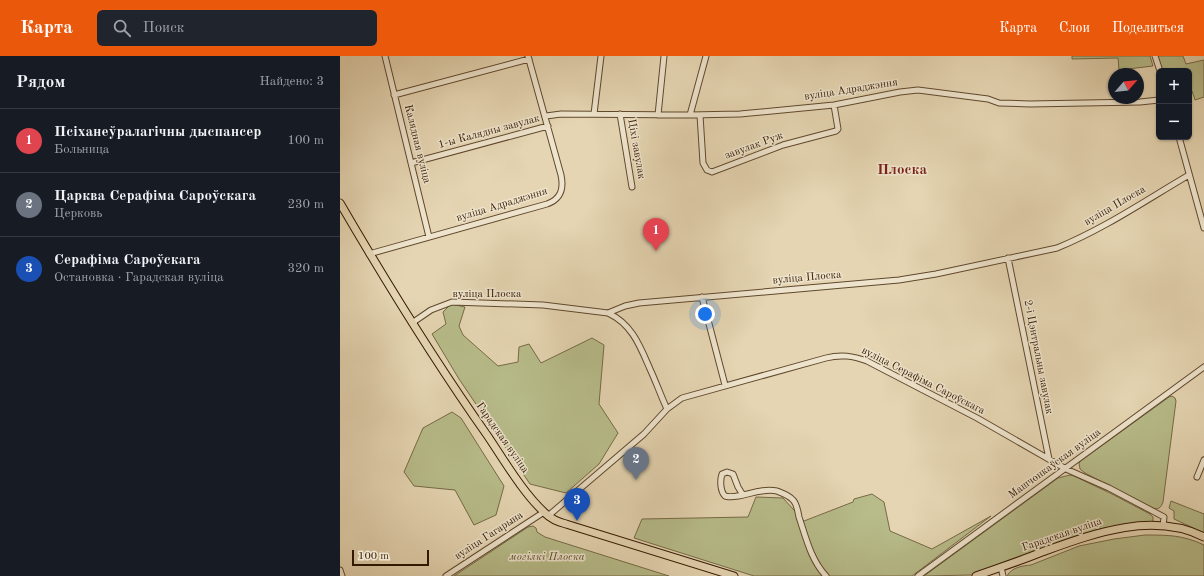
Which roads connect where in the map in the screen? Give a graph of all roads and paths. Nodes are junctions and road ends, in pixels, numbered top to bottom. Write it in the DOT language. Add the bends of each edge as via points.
graph roads {
  1 [pos="385,56"];
  2 [pos="601,56"];
  3 [pos="664,56"];
  4 [pos="706,56"];
  5 [pos="1155,56"];
  6 [pos="529,57"];
  7 [pos="1159,68"];
  8 [pos="394,95"];
  9 [pos="1156,100"];
  10 [pos="834,105"];
  11 [pos="594,114"];
  12 [pos="620,114"];
  13 [pos="658,115"];
  14 [pos="700,115"];
  15 [pos="546,116"];
  16 [pos="690,116"];
  17 [pos="548,126"];
  18 [pos="1180,140"];
  19 [pos="411,163"];
  20 [pos="1190,174"];
  21 [pos="632,187"];
  22 [pos="340,203"];
  23 [pos="1204,228"];
  24 [pos="429,238"];
  25 [pos="370,254"];
  26 [pos="1008,258"];
  27 [pos="702,297"];
  28 [pos="608,313"];
  29 [pos="412,323"];
  30 [pos="1204,367"];
  31 [pos="725,386"];
  32 [pos="667,409"];
  33 [pos="1049,459"];
  34 [pos="1204,460"];
  35 [pos="1066,469"];
  36 [pos="1196,477"];
  37 [pos="743,495"];
  38 [pos="546,514"];
  39 [pos="1163,526"];
  40 [pos="1204,537"];
  41 [pos="1001,567"];
  42 [pos="340,570"];
  43 [pos="342,576"];
  44 [pos="446,576"];
  45 [pos="734,576"];
  46 [pos="826,576"];
  47 [pos="918,576"];
  48 [pos="976,576"];
  49 [pos="1003,576"];
  1 -- 8 [label="street, Калядная вуліца"];
  2 -- 11 [label="street"];
  3 -- 13 [label="street"];
  4 -- 16 [label="street"];
  5 -- 7 [label="street"];
  6 -- 8 [label="street"];
  6 -- 15 [label="street, вуліца Адраджэння"];
  8 -- 19 [label="street, Калядная вуліца"];
  9 -- 10 [label="street, вуліца Адраджэння" via="999,103 988,99 918,90"];
  10 -- 14 [label="street, вуліца Адраджэння"];
  10 -- 14 [label="street, завулак Руж" via="838,126 836,132 776,147 712,172 707,170 703,163"];
  11 -- 12 [label="street, вуліца Адраджэння"];
  11 -- 15 [label="street, вуліца Адраджэння"];
  12 -- 13 [label="street, вуліца Адраджэння"];
  12 -- 21 [label="street, Ціхі завулак"];
  13 -- 16 [label="street, вуліца Адраджэння"];
  14 -- 16 [label="street, вуліца Адраджэння"];
  15 -- 17 [label="street, вуліца Адраджэння"];
  17 -- 19 [label="street, 1-ы Калядны завулак"];
  17 -- 24 [label="street, вуліца Адраджэння" via="562,180 562,191 557,199"];
  18 -- 20 [label="street"];
  19 -- 24 [label="street, Калядная вуліца"];
  20 -- 23 [label="street"];
  20 -- 26 [label="street, вуліца Плоска" via="1074,241 1058,248"];
  22 -- 25 [label="main road, Гарадская вуліца"];
  24 -- 25 [label="street, вуліца Адраджэння"];
  25 -- 29 [label="main road, Гарадская вуліца"];
  26 -- 27 [label="street, вуліца Плоска" via="900,280"];
  26 -- 33 [label="street, 2-і Цэнтральны завулак"];
  27 -- 28 [label="street, вуліца Плоска" via="632,304"];
  27 -- 31 [label="street"];
  28 -- 29 [label="street, вуліца Плоска" via="543,305 459,302 439,306"];
  28 -- 32 [label="street" via="624,322 636,338"];
  29 -- 38 [label="main road, Гарадская вуліца" via="472,415 528,494"];
  30 -- 35 [label="street, Машчонкаўская вуліца"];
  31 -- 32 [label="street, вуліца Серафіма Сароўскага" via="682,398"];
  31 -- 33 [label="street, вуліца Серафіма Сароўскага" via="832,356 847,355 867,361"];
  32 -- 38 [label="street, вуліца Серафіма Сароўскага" via="644,434"];
  33 -- 35 [label="street, вуліца Серафіма Сароўскага"];
  34 -- 36 [label="street"];
  35 -- 39 [label="street, вуліца Серафіма Сароўскага" via="1164,517"];
  35 -- 47 [label="street, Машчонкаўская вуліца"];
  37 -- 37 [label="street" via="724,495 722,474 733,474"];
  37 -- 46 [label="street" via="769,490 782,493 793,500 814,558"];
  38 -- 44 [label="street, вуліца Гагарына"];
  38 -- 45 [label="main road, Гарадская вуліца" via="566,524"];
  39 -- 40 [label="main road, Гарадская вуліца" via="1183,529"];
  39 -- 41 [label="main road, Гарадская вуліца" via="1098,532"];
  41 -- 48 [label="main road, Гарадская вуліца"];
  41 -- 49 [label="street"];
  42 -- 43 [label="street"];
}
